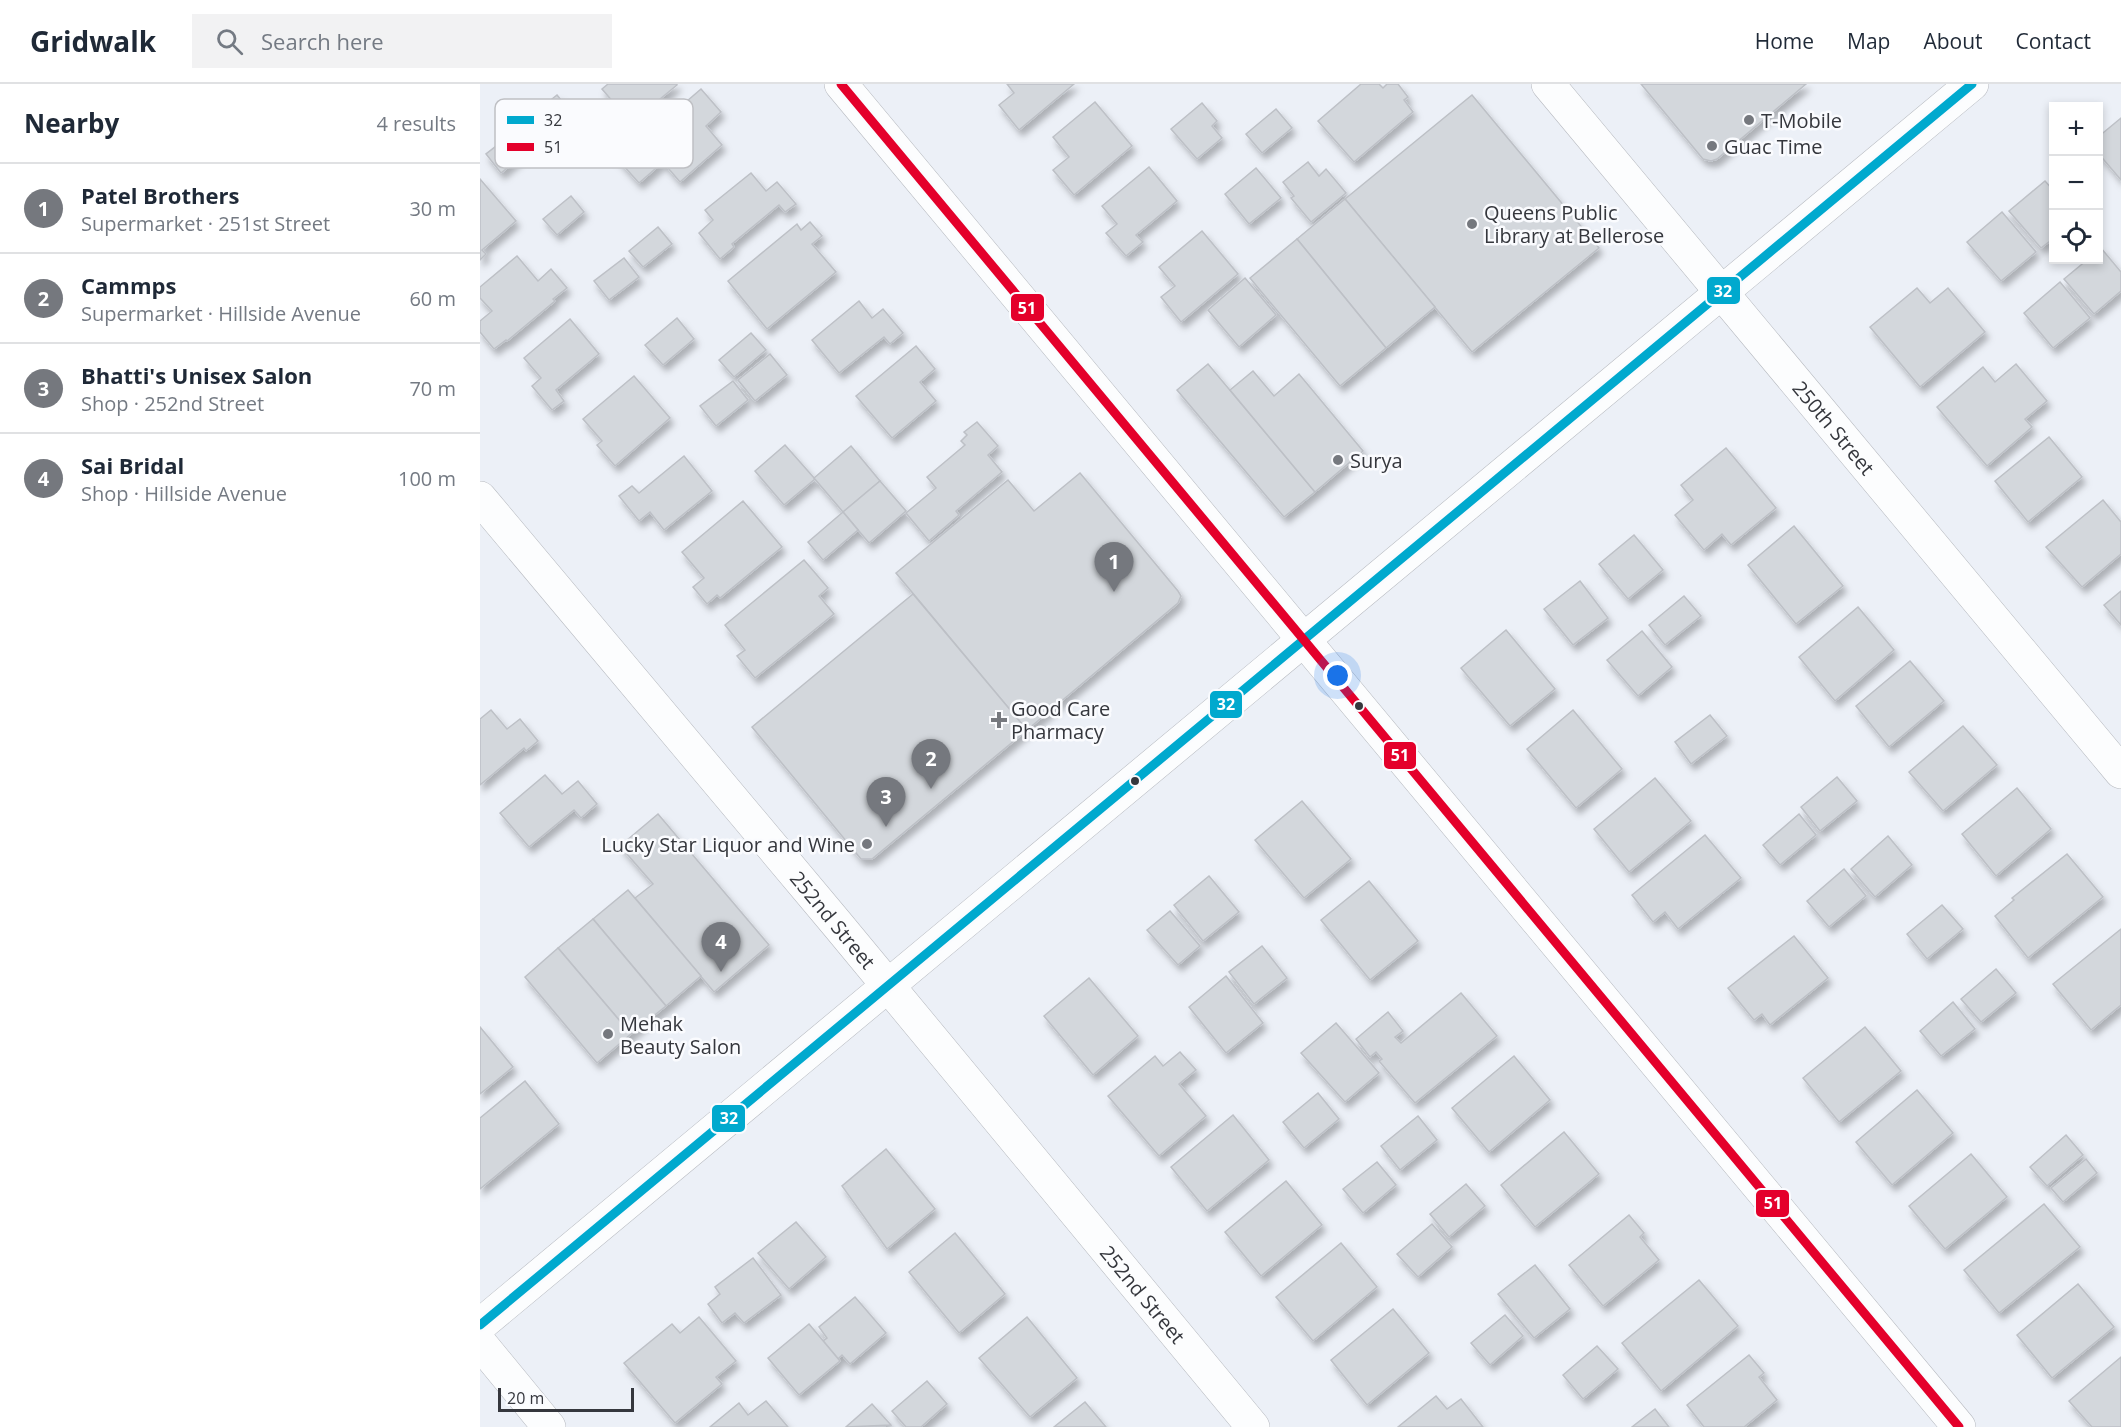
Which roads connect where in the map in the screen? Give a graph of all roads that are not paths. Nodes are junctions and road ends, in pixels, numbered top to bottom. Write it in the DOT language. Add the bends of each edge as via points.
graph roads {
  1 [pos="842,84"];
  2 [pos="1548,84"];
  3 [pos="1972,84"];
  4 [pos="1721,292"];
  5 [pos="480,498"];
  6 [pos="1304,640"];
  7 [pos="2121,772"];
  8 [pos="887,987"];
  9 [pos="480,1325"];
  10 [pos="480,1343"];
  11 [pos="549,1427"];
  12 [pos="1253,1427"];
  13 [pos="1959,1427"];
  1 -- 6 [label="street"];
  2 -- 4 [label="street, 250th Street"];
  3 -- 4 [label="street"];
  4 -- 6 [label="street"];
  4 -- 7 [label="street, 250th Street"];
  5 -- 8 [label="street, 252nd Street"];
  6 -- 8 [label="street"];
  6 -- 13 [label="street"];
  8 -- 9 [label="street"];
  8 -- 12 [label="street, 252nd Street"];
  10 -- 11 [label="street"];
}
